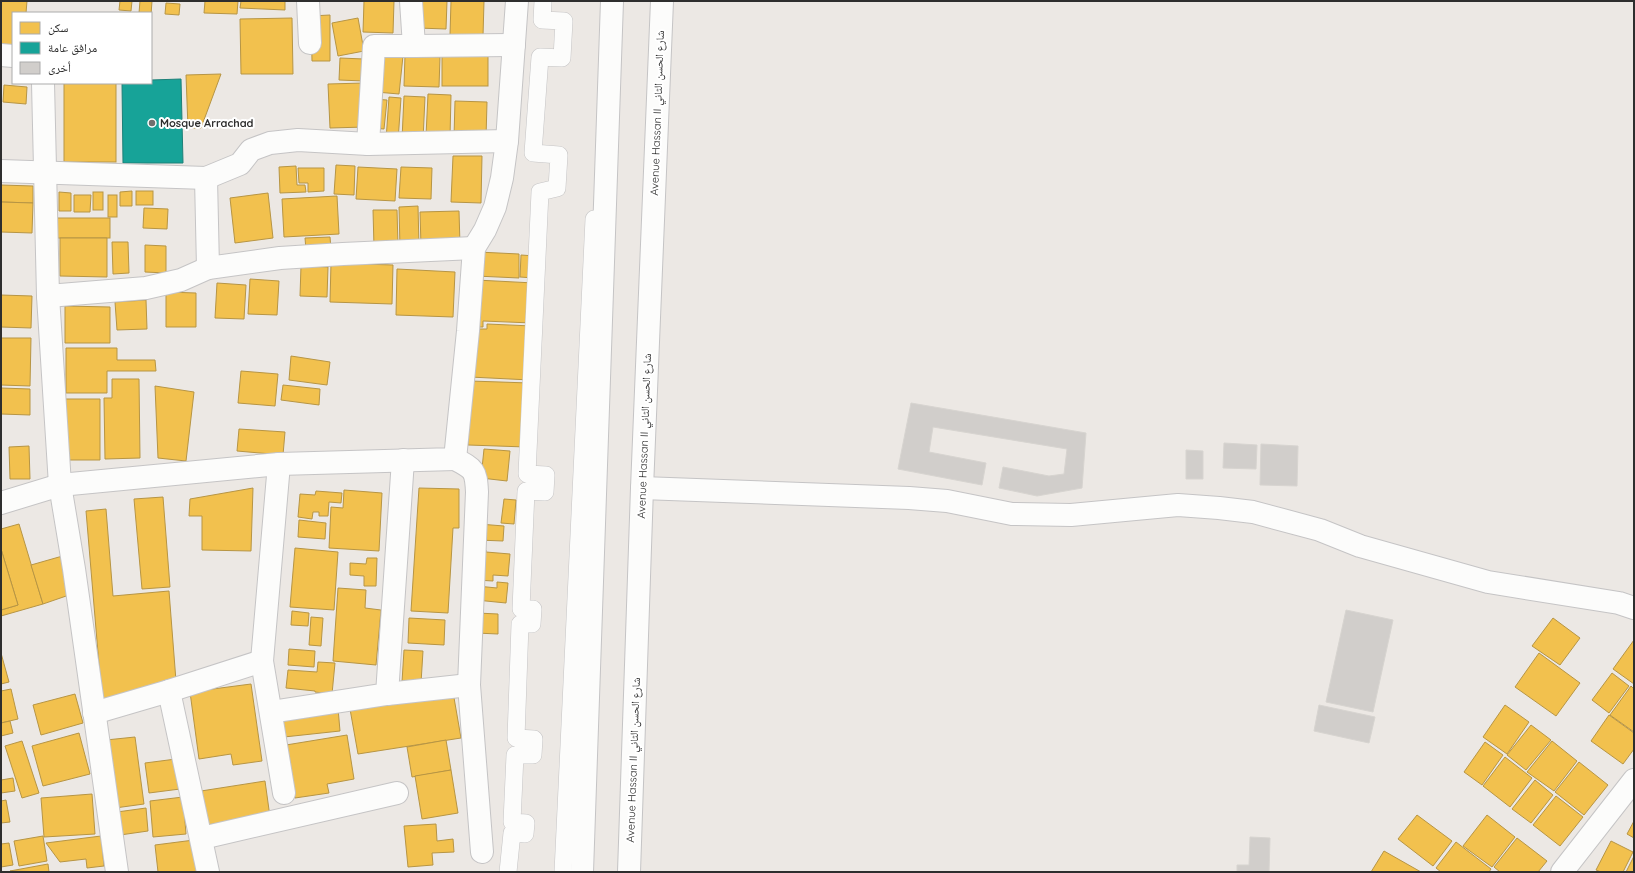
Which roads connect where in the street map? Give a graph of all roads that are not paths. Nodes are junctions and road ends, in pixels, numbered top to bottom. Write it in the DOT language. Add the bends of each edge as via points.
graph roads {
  1 [pos="308,1"];
  2 [pos="411,1"];
  3 [pos="517,1"];
  4 [pos="543,1"];
  5 [pos="604,1"];
  6 [pos="612,1"];
  7 [pos="662,1"];
  8 [pos="310,43"];
  9 [pos="514,45"];
  10 [pos="414,46"];
  11 [pos="1,55"];
  12 [pos="12,56"];
  13 [pos="43,84"];
  14 [pos="507,141"];
  15 [pos="368,144"];
  16 [pos="1,171"];
  17 [pos="46,172"];
  18 [pos="206,178"];
  19 [pos="474,248"];
  20 [pos="208,268"];
  21 [pos="48,296"];
  22 [pos="455,459"];
  23 [pos="403,460"];
  24 [pos="279,464"];
  25 [pos="60,485"];
  26 [pos="642,488"];
  27 [pos="1,503"];
  28 [pos="1634,608"];
  29 [pos="262,661"];
  30 [pos="469,685"];
  31 [pos="169,691"];
  32 [pos="387,694"];
  33 [pos="271,712"];
  34 [pos="94,713"];
  35 [pos="1634,780"];
  36 [pos="284,793"];
  37 [pos="397,793"];
  38 [pos="202,838"];
  39 [pos="482,852"];
  40 [pos="117,872"];
  41 [pos="208,872"];
  42 [pos="508,872"];
  43 [pos="563,872"];
  44 [pos="582,872"];
  45 [pos="630,872"];
  46 [pos="1562,872"];
  1 -- 8 [label="street"];
  2 -- 10 [label="street"];
  3 -- 9 [label="street"];
  4 -- 42 [label="street" via="542,20 564,21 562,58 540,57 533,154 559,155 557,188 540,192 527,474 546,475 545,492 526,491 521,609 533,610 532,624 520,624 516,738 534,739 533,756 515,754 512,822 526,823 525,834 512,833"];
  5 -- 43 [label="street"];
  6 -- 44 [label="street"];
  7 -- 26 [label="street, Avenue Hassan II شارع الحسن الثاني"];
  9 -- 10 [label="street"];
  9 -- 14 [label="street"];
  10 -- 15 [label="street" via="374,46"];
  11 -- 12 [label="street"];
  13 -- 17 [label="street"];
  14 -- 15 [label="street"];
  14 -- 19 [label="street" via="495,207"];
  15 -- 18 [label="street" via="298,140 270,143 251,150 240,164"];
  16 -- 17 [label="street"];
  17 -- 18 [label="street"];
  17 -- 21 [label="street"];
  18 -- 20 [label="street"];
  19 -- 20 [label="street" via="280,258"];
  19 -- 22 [label="street"];
  20 -- 21 [label="street" via="181,280 146,288"];
  21 -- 25 [label="street"];
  22 -- 23 [label="street"];
  22 -- 30 [label="street" via="471,467 477,477"];
  23 -- 24 [label="street"];
  23 -- 32 [label="street"];
  24 -- 25 [label="street"];
  24 -- 29 [label="street"];
  25 -- 27 [label="street"];
  25 -- 34 [label="street"];
  26 -- 28 [label="street" via="909,498 947,501 1012,514 1071,515 1178,505 1254,512 1320,530 1360,546 1488,582 1619,603"];
  26 -- 45 [label="street, Avenue Hassan II شارع الحسن الثاني"];
  29 -- 31 [label="street"];
  29 -- 33 [label="street"];
  30 -- 32 [label="street"];
  30 -- 39 [label="street"];
  31 -- 34 [label="street"];
  31 -- 38 [label="street"];
  32 -- 33 [label="street"];
  33 -- 36 [label="street"];
  34 -- 40 [label="street"];
  35 -- 46 [label="street"];
  37 -- 38 [label="street"];
  38 -- 41 [label="street"];
}
